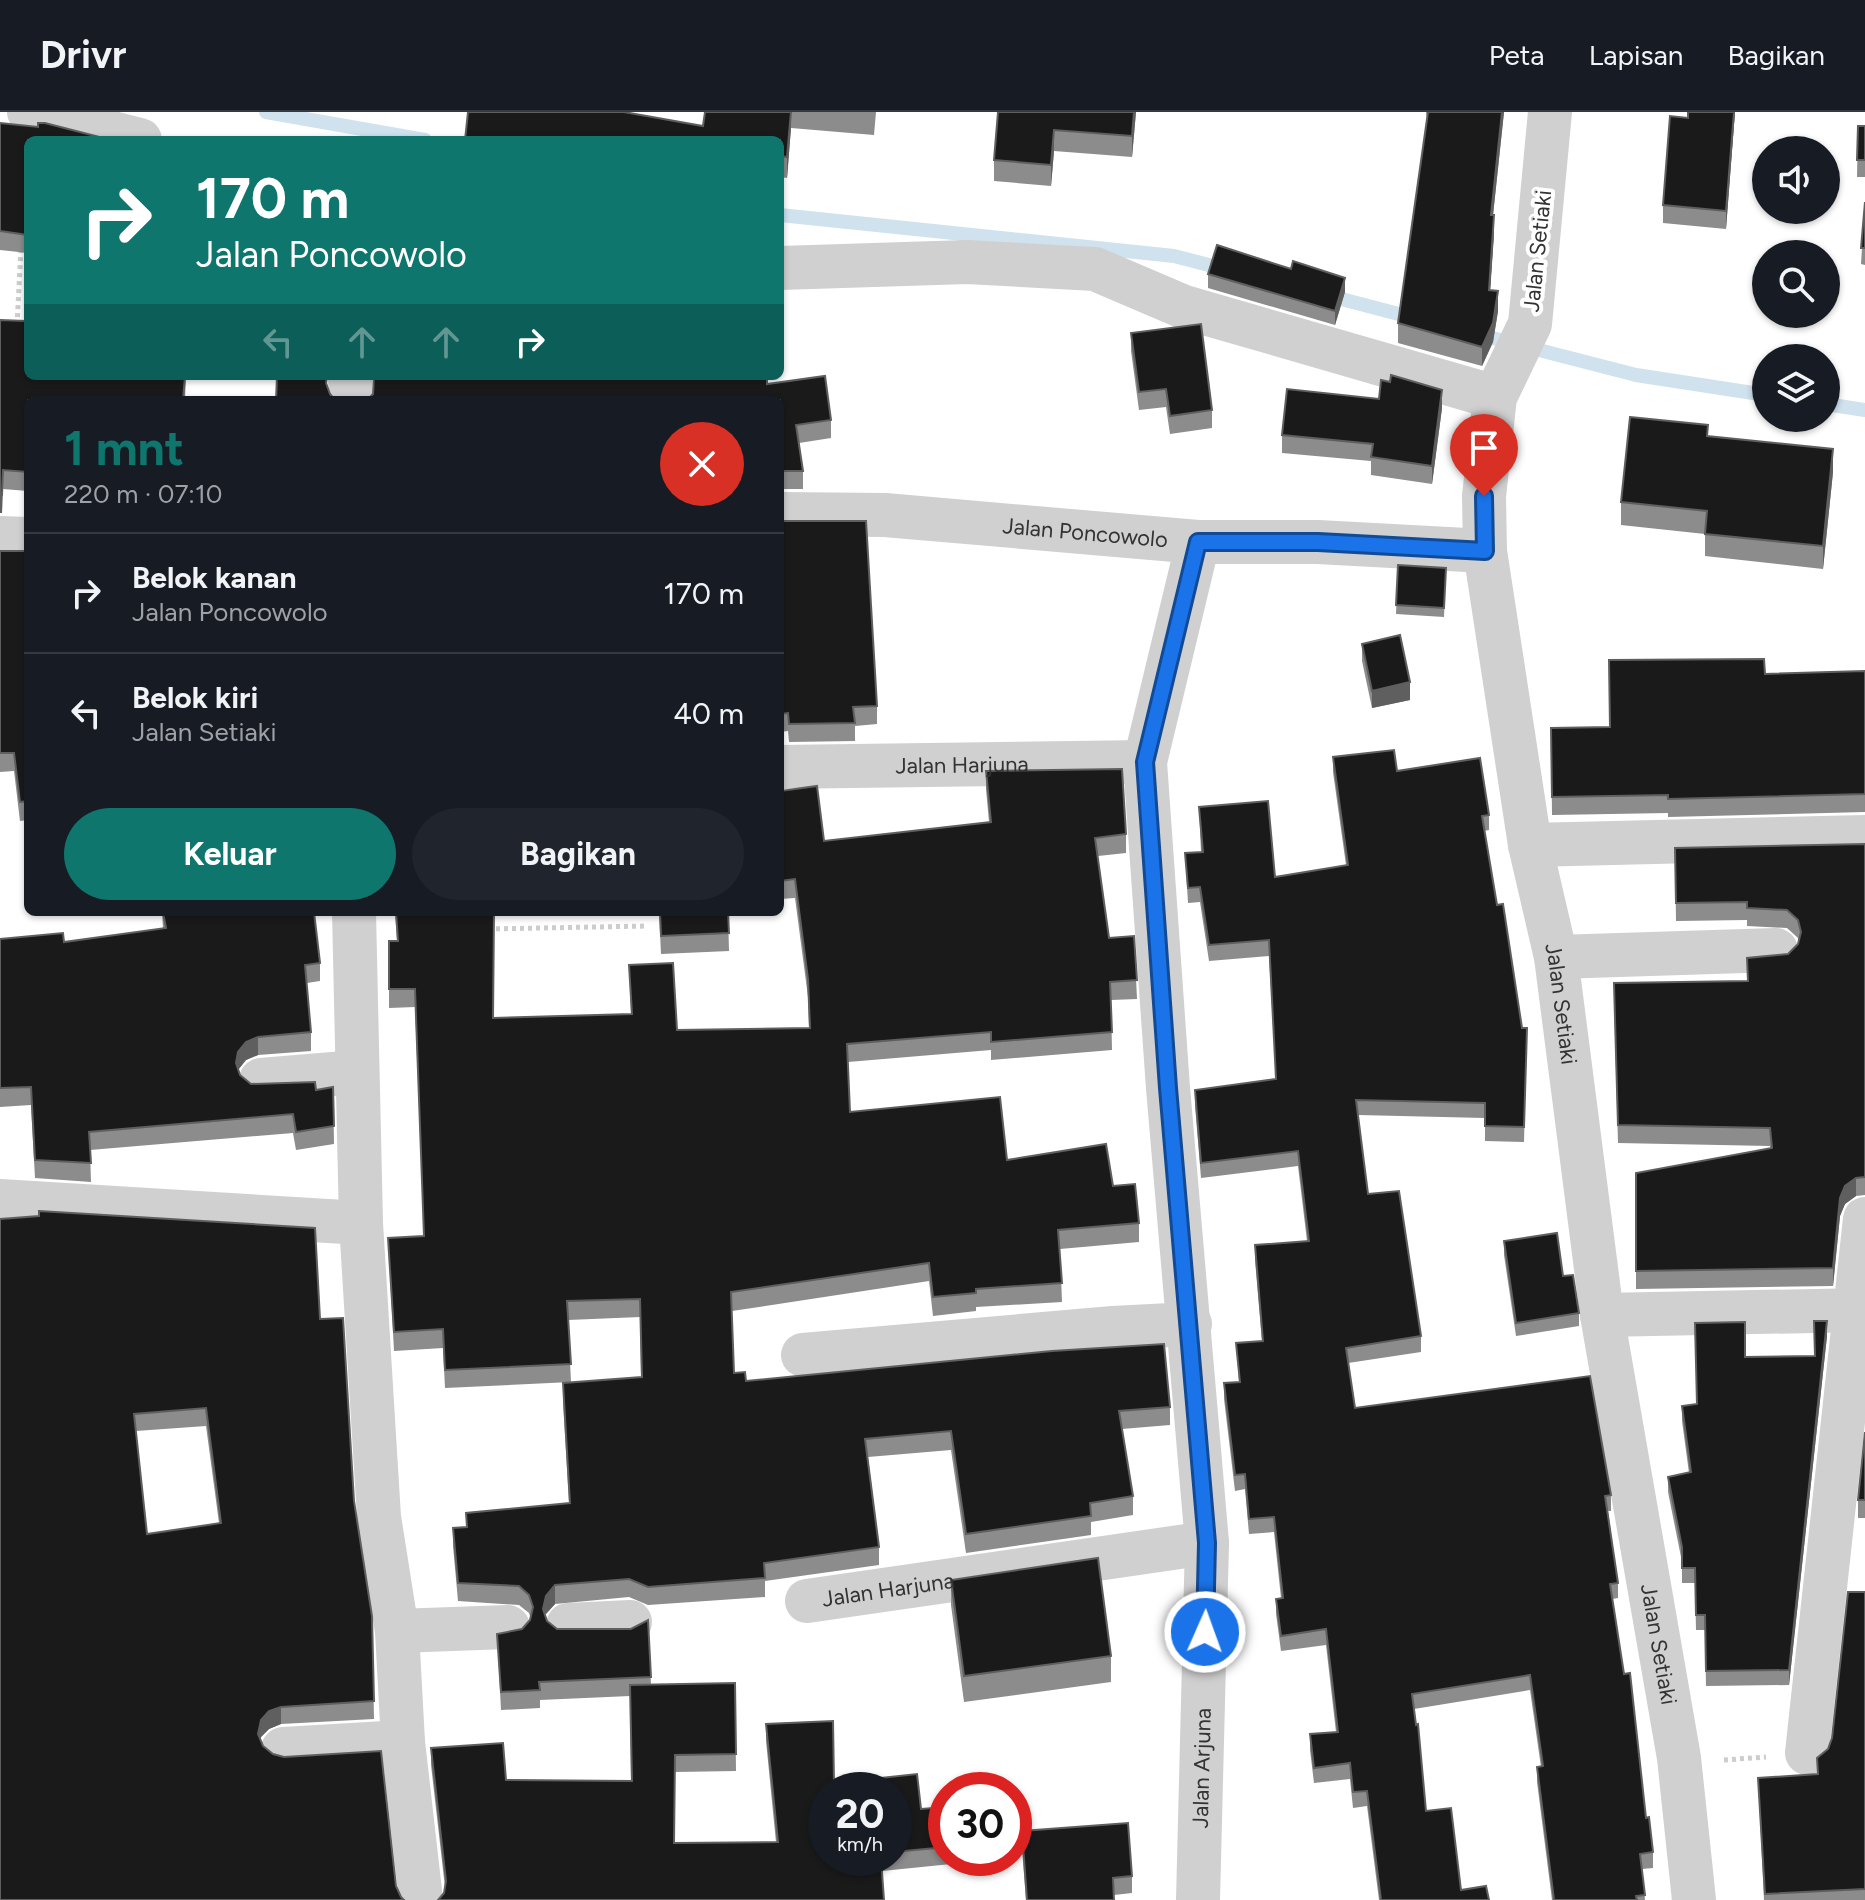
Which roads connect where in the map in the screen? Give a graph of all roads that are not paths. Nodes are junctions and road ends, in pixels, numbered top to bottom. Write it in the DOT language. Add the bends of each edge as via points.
graph roads {
  1 [pos="29,112"];
  2 [pos="1550,112"];
  3 [pos="124,136"];
  4 [pos="784,268"];
  5 [pos="1495,397"];
  6 [pos="784,514"];
  7 [pos="0,538"];
  8 [pos="24,539"];
  9 [pos="1198,542"];
  10 [pos="1485,551"];
  11 [pos="1145,762"];
  12 [pos="784,767"];
  13 [pos="1865,837"];
  14 [pos="1530,845"];
  15 [pos="354,916"];
  16 [pos="1776,950"];
  17 [pos="1556,957"];
  18 [pos="357,1072"];
  19 [pos="261,1080"];
  20 [pos="0,1201"];
  21 [pos="1865,1219"];
  22 [pos="361,1223"];
  23 [pos="1861,1310"];
  24 [pos="1602,1315"];
  25 [pos="1190,1324"];
  26 [pos="803,1355"];
  27 [pos="1207,1543"];
  28 [pos="807,1601"];
  29 [pos="630,1622"];
  30 [pos="568,1625"];
  31 [pos="508,1627"];
  32 [pos="397,1631"];
  33 [pos="403,1742"];
  34 [pos="283,1749"];
  35 [pos="1807,1753"];
  36 [pos="421,1900"];
  37 [pos="1198,1900"];
  38 [pos="1694,1900"];
  1 -- 3 [label="street"];
  2 -- 5 [label="street, Jalan Setiaki" via="1521,341"];
  4 -- 5 [label="street" via="967,262 1095,269 1184,307"];
  5 -- 10 [label="street, Jalan Setiaki" via="1484,496"];
  6 -- 9 [label="street, Jalan Poncowolo" via="914,517"];
  7 -- 8 [label="street"];
  9 -- 10 [label="street, Jalan Poncowolo"];
  9 -- 11 [label="street, Jalan Arjuna"];
  10 -- 14 [label="street, Jalan Setiaki"];
  11 -- 12 [label="street, Jalan Harjuna"];
  11 -- 25 [label="street, Jalan Arjuna"];
  13 -- 14 [label="street"];
  14 -- 17 [label="street, Jalan Setiaki"];
  15 -- 18 [label="street"];
  16 -- 17 [label="street"];
  17 -- 24 [label="street, Jalan Setiaki"];
  18 -- 19 [label="street"];
  18 -- 22 [label="street"];
  20 -- 22 [label="street"];
  21 -- 23 [label="street"];
  22 -- 32 [label="street" via="379,1517"];
  23 -- 24 [label="street"];
  23 -- 35 [label="street"];
  24 -- 38 [label="street, Jalan Setiaki" via="1679,1758"];
  25 -- 26 [label="street"];
  25 -- 27 [label="street, Jalan Arjuna"];
  27 -- 28 [label="street, Jalan Harjuna"];
  27 -- 37 [label="street, Jalan Arjuna"];
  29 -- 30 [label="street"];
  31 -- 32 [label="street"];
  32 -- 33 [label="street"];
  33 -- 34 [label="street"];
  33 -- 36 [label="street"];
}
